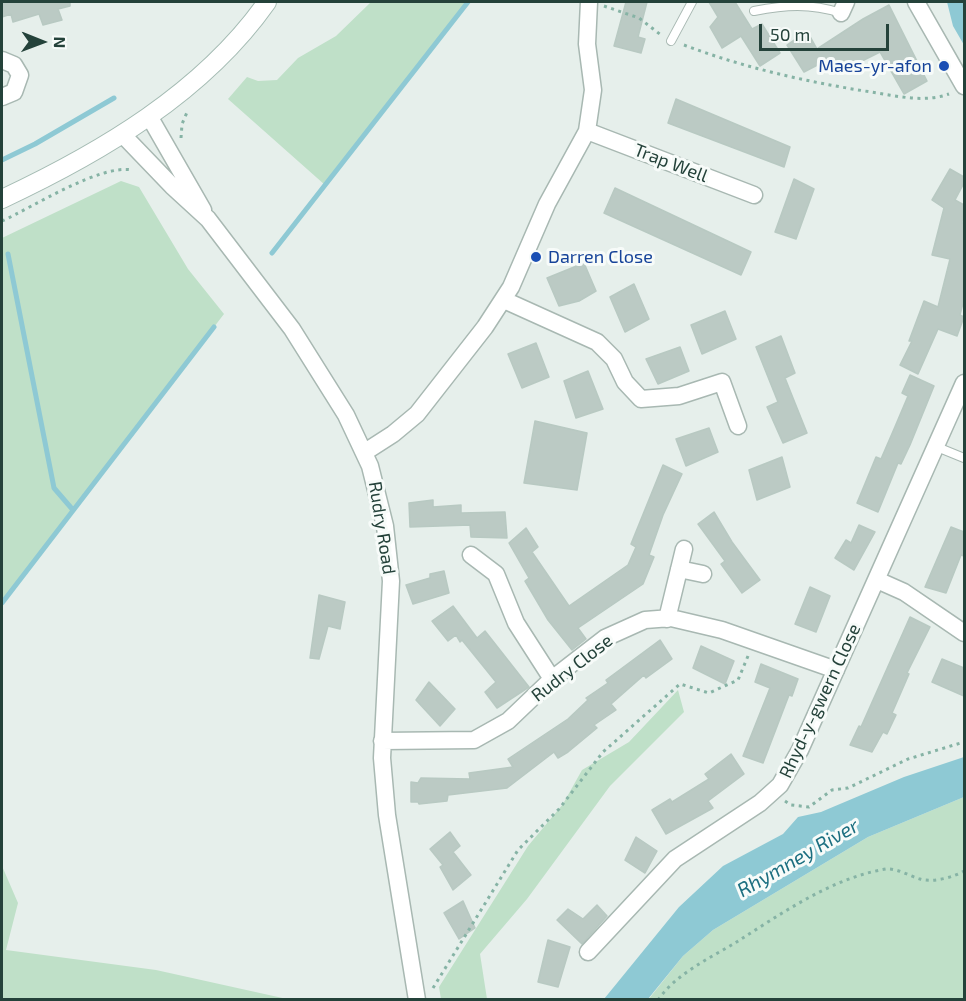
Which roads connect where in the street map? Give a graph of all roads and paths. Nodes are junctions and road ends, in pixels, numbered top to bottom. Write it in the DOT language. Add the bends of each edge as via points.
graph roads {
  1 [pos="267,2"];
  2 [pos="589,2"];
  3 [pos="594,2"];
  4 [pos="692,2"];
  5 [pos="916,2"];
  6 [pos="843,7"];
  7 [pos="754,11"];
  8 [pos="671,41"];
  9 [pos="2,60"];
  10 [pos="960,89"];
  11 [pos="2,97"];
  12 [pos="149,116"];
  13 [pos="587,132"];
  14 [pos="122,134"];
  15 [pos="754,195"];
  16 [pos="2,199"];
  17 [pos="208,219"];
  18 [pos="504,300"];
  19 [pos="964,382"];
  20 [pos="738,426"];
  21 [pos="938,447"];
  22 [pos="365,452"];
  23 [pos="964,458"];
  24 [pos="684,549"];
  25 [pos="471,555"];
  26 [pos="679,569"];
  27 [pos="703,574"];
  28 [pos="877,580"];
  29 [pos="667,619"];
  30 [pos="964,633"];
  31 [pos="753,641"];
  32 [pos="836,670"];
  33 [pos="552,679"];
  34 [pos="382,741"];
  35 [pos="964,742"];
  36 [pos="772,792"];
  37 [pos="964,871"];
  38 [pos="588,952"];
  39 [pos="424,996"];
  40 [pos="658,999"];
  1 -- 12 [label="street" via="209,65"];
  2 -- 13 [label="street" via="587,44 593,90"];
  3 -- 8 [label="path" via="639,18"];
  4 -- 8 [label="lane"];
  5 -- 10 [label="street"];
  6 -- 7 [label="lane" via="803,5"];
  8 -- 10 [label="path" via="735,64 814,84 915,99 939,98"];
  9 -- 11 [label="street" via="14,65 20,75 14,92"];
  12 -- 14 [label="street"];
  12 -- 17 [label="street"];
  13 -- 15 [label="street, Trap Well"];
  13 -- 18 [label="street" via="548,204"];
  14 -- 16 [label="street" via="63,171"];
  14 -- 17 [label="street"];
  17 -- 22 [label="street, Rudry Road" via="314,361"];
  18 -- 20 [label="street" via="597,342 614,358 625,382 641,399 679,396 722,382"];
  18 -- 22 [label="street" via="417,414"];
  19 -- 21 [label="street, Rhyd-y-gwern Close"];
  21 -- 23 [label="lane"];
  21 -- 28 [label="street, Rhyd-y-gwern Close"];
  22 -- 34 [label="street, Rudry Road" via="385,526 391,581"];
  24 -- 26 [label="street"];
  25 -- 33 [label="street" via="496,574 516,623"];
  26 -- 27 [label="street"];
  26 -- 29 [label="street"];
  28 -- 30 [label="street" via="903,592"];
  28 -- 32 [label="street, Rhyd-y-gwern Close"];
  29 -- 31 [label="street, Rudry Close"];
  29 -- 33 [label="street, Rudry Close" via="645,620 605,638"];
  31 -- 32 [label="street, Rudry Close"];
  31 -- 39 [label="path" via="738,680 709,693 680,684 603,752 559,809 518,850"];
  32 -- 36 [label="street, Rhyd-y-gwern Close" via="800,750"];
  33 -- 34 [label="street, Rudry Close" via="508,721 474,740"];
  34 -- 39 [label="street, Rudry Road" via="387,815"];
  35 -- 36 [label="path" via="908,759 848,788 832,790 809,807 791,805"];
  36 -- 38 [label="street, Rhyd-y-gwern Close" via="675,860"];
  37 -- 40 [label="path" via="956,876 923,880 891,868 850,878 799,903 687,972"];
}
